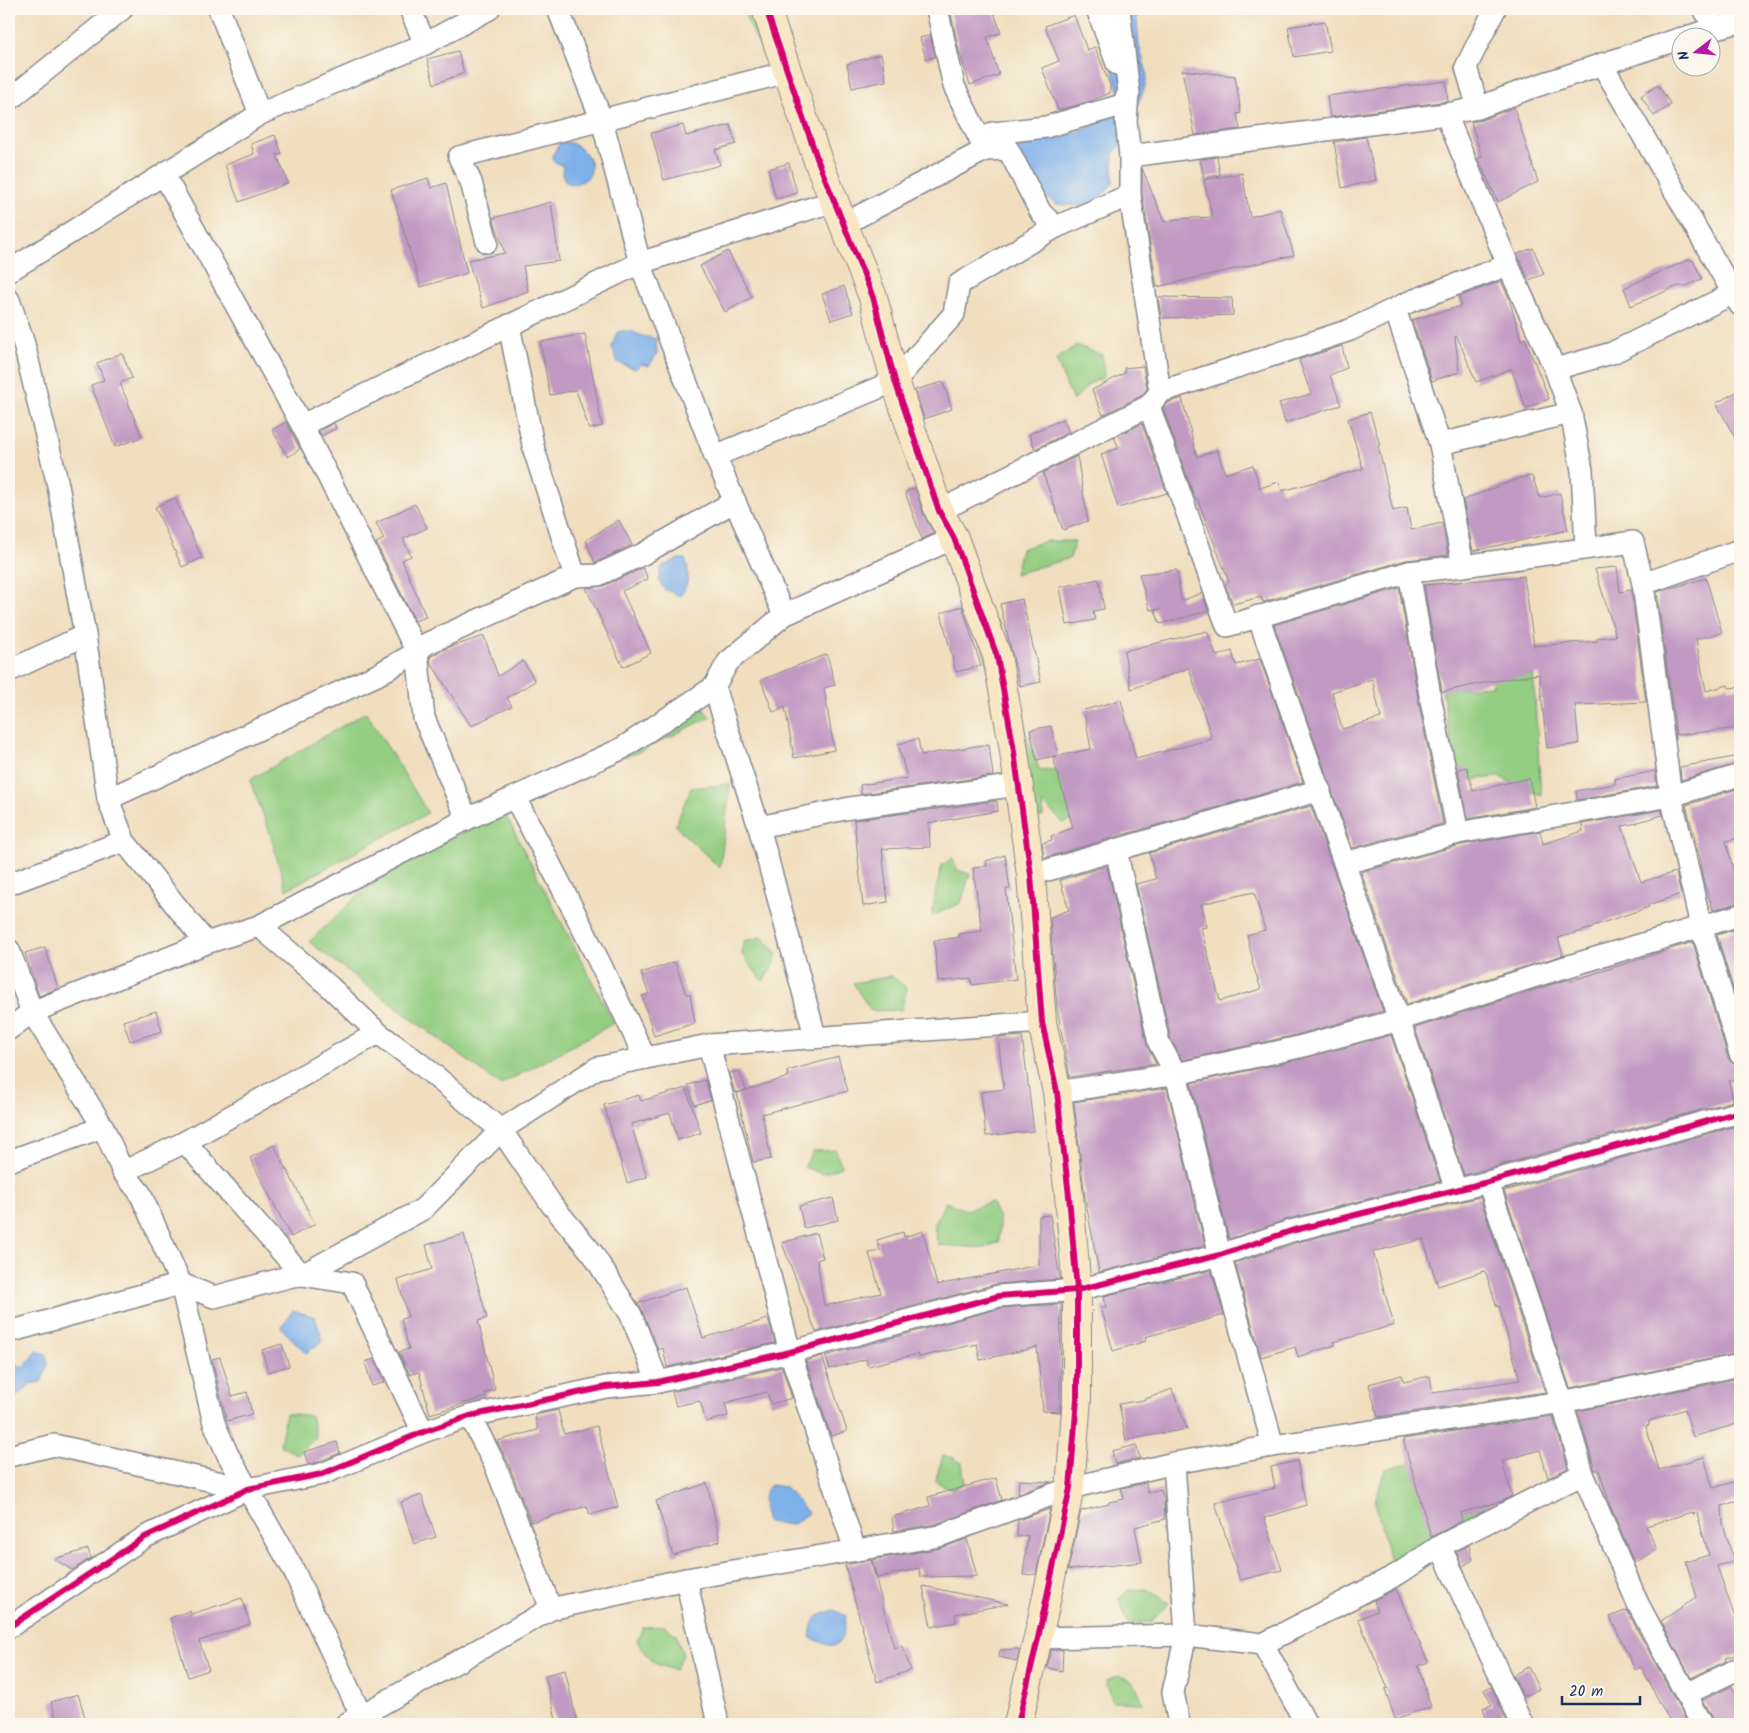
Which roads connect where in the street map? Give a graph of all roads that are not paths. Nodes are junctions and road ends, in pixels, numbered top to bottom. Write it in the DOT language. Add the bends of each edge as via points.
graph roads {
  1 [pos="122,9"];
  2 [pos="219,9"];
  3 [pos="410,9"];
  4 [pos="489,9"];
  5 [pos="558,9"];
  6 [pos="766,9"];
  7 [pos="937,9"];
  8 [pos="1097,9"];
  9 [pos="1119,9"];
  10 [pos="1495,9"];
  11 [pos="1704,9"];
  12 [pos="1739,25"];
  13 [pos="1714,28"];
  14 [pos="1672,42"];
  15 [pos="425,44"];
  16 [pos="1602,64"];
  17 [pos="787,72"];
  18 [pos="1129,93"];
  19 [pos="9,100"];
  20 [pos="1478,108"];
  21 [pos="260,114"];
  22 [pos="1446,114"];
  23 [pos="601,120"];
  24 [pos="985,150"];
  25 [pos="1130,156"];
  26 [pos="164,175"];
  27 [pos="1130,195"];
  28 [pos="839,213"];
  29 [pos="1056,227"];
  30 [pos="487,242"];
  31 [pos="640,263"];
  32 [pos="1508,265"];
  33 [pos="9,270"];
  34 [pos="1738,297"];
  35 [pos="9,300"];
  36 [pos="1395,309"];
  37 [pos="509,325"];
  38 [pos="1555,369"];
  39 [pos="895,381"];
  40 [pos="1154,399"];
  41 [pos="1571,413"];
  42 [pos="302,425"];
  43 [pos="1440,444"];
  44 [pos="715,456"];
  45 [pos="735,501"];
  46 [pos="939,511"];
  47 [pos="954,538"];
  48 [pos="1586,547"];
  49 [pos="1740,550"];
  50 [pos="1463,566"];
  51 [pos="1409,572"];
  52 [pos="575,576"];
  53 [pos="1643,584"];
  54 [pos="784,615"];
  55 [pos="1258,616"];
  56 [pos="85,635"];
  57 [pos="417,652"];
  58 [pos="9,671"];
  59 [pos="714,687"];
  60 [pos="1740,775"];
  61 [pos="1018,785"];
  62 [pos="1320,790"];
  63 [pos="1671,796"];
  64 [pos="515,798"];
  65 [pos="108,799"];
  66 [pos="467,819"];
  67 [pos="759,827"];
  68 [pos="1458,833"];
  69 [pos="124,841"];
  70 [pos="1116,850"];
  71 [pos="1345,863"];
  72 [pos="1031,875"];
  73 [pos="9,884"];
  74 [pos="1740,915"];
  75 [pos="259,926"];
  76 [pos="1701,926"];
  77 [pos="206,943"];
  78 [pos="9,950"];
  79 [pos="32,1012"];
  80 [pos="1399,1020"];
  81 [pos="1042,1022"];
  82 [pos="9,1029"];
  83 [pos="378,1033"];
  84 [pos="815,1036"];
  85 [pos="709,1045"];
  86 [pos="1740,1054"];
  87 [pos="645,1058"];
  88 [pos="1176,1074"];
  89 [pos="1057,1092"];
  90 [pos="1740,1112"];
  91 [pos="103,1126"];
  92 [pos="501,1130"];
  93 [pos="185,1142"];
  94 [pos="9,1161"];
  95 [pos="123,1172"];
  96 [pos="1488,1182"];
  97 [pos="1456,1190"];
  98 [pos="1220,1255"];
  99 [pos="302,1275"];
  100 [pos="181,1284"];
  101 [pos="1077,1290"];
  102 [pos="9,1332"];
  103 [pos="790,1352"];
  104 [pos="1740,1365"];
  105 [pos="658,1382"];
  106 [pos="1562,1402"];
  107 [pos="470,1416"];
  108 [pos="423,1432"];
  109 [pos="1273,1446"];
  110 [pos="9,1456"];
  111 [pos="1174,1463"];
  112 [pos="1583,1474"];
  113 [pos="1070,1488"];
  114 [pos="248,1489"];
  115 [pos="1440,1546"];
  116 [pos="855,1550"];
  117 [pos="686,1579"];
  118 [pos="551,1609"];
  119 [pos="9,1627"];
  120 [pos="1186,1635"];
  121 [pos="1038,1638"];
  122 [pos="1263,1644"];
  123 [pos="1740,1668"];
  124 [pos="1686,1694"];
  125 [pos="357,1721"];
  126 [pos="718,1724"];
  127 [pos="1018,1724"];
  128 [pos="1179,1724"];
  129 [pos="1306,1724"];
  130 [pos="1522,1724"];
  131 [pos="1702,1724"];
  1 -- 19 [label="street"];
  2 -- 21 [label="street"];
  3 -- 15 [label="street"];
  4 -- 15 [label="street"];
  5 -- 23 [label="street"];
  6 -- 17 [label="street"];
  7 -- 24 [label="street" via="954,86"];
  8 -- 18 [label="street"];
  9 -- 18 [label="street"];
  10 -- 20 [label="street" via="1466,67"];
  11 -- 13 [label="street"];
  12 -- 13 [label="street"];
  14 -- 16 [label="street"];
  15 -- 21 [label="street"];
  16 -- 20 [label="street"];
  16 -- 34 [label="street"];
  17 -- 23 [label="street"];
  17 -- 28 [label="street"];
  18 -- 24 [label="street" via="1122,105 1046,127 993,133"];
  18 -- 25 [label="street" via="1126,121"];
  20 -- 22 [label="street"];
  21 -- 26 [label="street"];
  22 -- 25 [label="street"];
  22 -- 32 [label="street"];
  23 -- 30 [label="street" via="460,157 471,182"];
  23 -- 31 [label="street"];
  24 -- 28 [label="street"];
  24 -- 29 [label="street" via="1008,149 1041,213"];
  25 -- 27 [label="street"];
  26 -- 33 [label="street"];
  26 -- 42 [label="street"];
  27 -- 29 [label="street"];
  27 -- 40 [label="street"];
  28 -- 31 [label="street"];
  28 -- 39 [label="street" via="873,297"];
  29 -- 39 [label="street" via="959,284 954,314"];
  31 -- 37 [label="street"];
  31 -- 44 [label="street"];
  32 -- 36 [label="street"];
  32 -- 38 [label="street"];
  34 -- 38 [label="street" via="1612,353"];
  35 -- 56 [label="street" via="24,344 58,484"];
  36 -- 40 [label="street" via="1350,330"];
  36 -- 43 [label="street"];
  37 -- 42 [label="street"];
  37 -- 52 [label="street" via="534,450"];
  38 -- 41 [label="street"];
  39 -- 44 [label="street"];
  39 -- 46 [label="street"];
  40 -- 46 [label="street"];
  40 -- 55 [label="street" via="1227,626"];
  41 -- 43 [label="street"];
  41 -- 48 [label="street" via="1582,470"];
  42 -- 57 [label="street"];
  43 -- 50 [label="street"];
  44 -- 45 [label="street"];
  45 -- 52 [label="street" via="598,575"];
  45 -- 54 [label="street"];
  46 -- 47 [label="street"];
  47 -- 54 [label="street"];
  47 -- 61 [label="street" via="997,656"];
  48 -- 50 [label="street"];
  48 -- 53 [label="street" via="1633,542"];
  49 -- 53 [label="street"];
  50 -- 51 [label="street"];
  51 -- 55 [label="street"];
  51 -- 68 [label="street"];
  52 -- 57 [label="street" via="426,644"];
  53 -- 63 [label="street"];
  54 -- 59 [label="street" via="728,662"];
  55 -- 62 [label="street"];
  56 -- 58 [label="street"];
  56 -- 65 [label="street"];
  57 -- 65 [label="street" via="377,674"];
  57 -- 66 [label="street" via="424,718"];
  59 -- 64 [label="street" via="621,749"];
  59 -- 67 [label="street"];
  60 -- 63 [label="street"];
  61 -- 67 [label="street" via="850,808"];
  61 -- 72 [label="street"];
  62 -- 70 [label="street"];
  62 -- 71 [label="street"];
  63 -- 68 [label="street"];
  63 -- 76 [label="street"];
  64 -- 66 [label="street"];
  64 -- 87 [label="street" via="615,992"];
  65 -- 69 [label="street"];
  66 -- 75 [label="street"];
  67 -- 84 [label="street"];
  68 -- 71 [label="street"];
  69 -- 73 [label="street"];
  69 -- 77 [label="street"];
  70 -- 72 [label="street"];
  70 -- 88 [label="street" via="1159,1044"];
  71 -- 80 [label="street"];
  72 -- 81 [label="street"];
  74 -- 76 [label="street"];
  75 -- 77 [label="street"];
  75 -- 83 [label="street"];
  76 -- 80 [label="street"];
  76 -- 86 [label="street"];
  77 -- 79 [label="street"];
  78 -- 79 [label="street"];
  79 -- 82 [label="street"];
  79 -- 91 [label="street"];
  80 -- 88 [label="street" via="1300,1047"];
  80 -- 97 [label="street"];
  81 -- 84 [label="street"];
  81 -- 89 [label="street"];
  83 -- 92 [label="street"];
  83 -- 93 [label="street"];
  84 -- 85 [label="street"];
  85 -- 87 [label="street"];
  85 -- 103 [label="street"];
  87 -- 92 [label="street" via="597,1068"];
  88 -- 89 [label="street"];
  88 -- 98 [label="street"];
  89 -- 101 [label="street"];
  90 -- 96 [label="street"];
  91 -- 94 [label="street"];
  91 -- 95 [label="street"];
  92 -- 99 [label="street" via="423,1209"];
  92 -- 105 [label="street" via="552,1205 593,1254 630,1315"];
  93 -- 95 [label="street"];
  93 -- 99 [label="street"];
  95 -- 100 [label="street" via="140,1193"];
  96 -- 97 [label="street"];
  96 -- 106 [label="street"];
  97 -- 98 [label="street" via="1291,1231"];
  98 -- 101 [label="street"];
  98 -- 109 [label="street"];
  99 -- 100 [label="street" via="214,1297"];
  99 -- 108 [label="street" via="352,1283"];
  100 -- 102 [label="street"];
  100 -- 114 [label="street" via="214,1423"];
  101 -- 103 [label="street" via="999,1296"];
  101 -- 113 [label="street" via="1077,1398"];
  103 -- 105 [label="street"];
  103 -- 116 [label="street"];
  104 -- 106 [label="street"];
  105 -- 107 [label="street" via="606,1387"];
  106 -- 109 [label="street"];
  106 -- 112 [label="street"];
  107 -- 108 [label="street"];
  107 -- 118 [label="street" via="496,1467"];
  108 -- 114 [label="street" via="322,1474"];
  109 -- 111 [label="street"];
  110 -- 114 [label="street" via="54,1445"];
  111 -- 113 [label="street"];
  111 -- 120 [label="street"];
  112 -- 115 [label="street"];
  112 -- 124 [label="street" via="1638,1604"];
  113 -- 116 [label="street" via="939,1536"];
  113 -- 121 [label="street"];
  114 -- 119 [label="street" via="145,1537"];
  114 -- 125 [label="street" via="293,1568"];
  115 -- 122 [label="street" via="1398,1574"];
  115 -- 130 [label="street"];
  116 -- 117 [label="street"];
  117 -- 118 [label="street"];
  117 -- 126 [label="street"];
  118 -- 125 [label="street"];
  120 -- 121 [label="street"];
  120 -- 122 [label="street"];
  120 -- 128 [label="street" via="1173,1692"];
  121 -- 127 [label="street"];
  122 -- 129 [label="street"];
  123 -- 124 [label="street"];
  124 -- 131 [label="street"];
}
